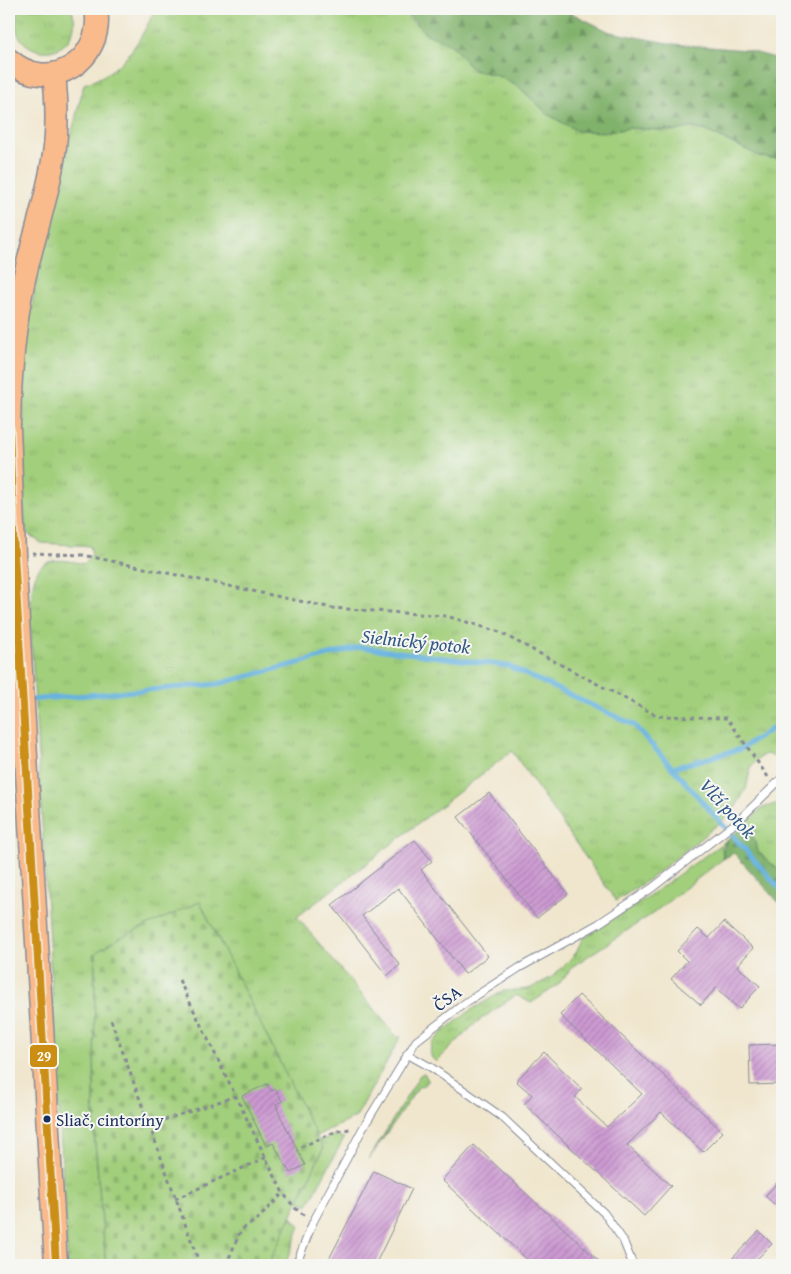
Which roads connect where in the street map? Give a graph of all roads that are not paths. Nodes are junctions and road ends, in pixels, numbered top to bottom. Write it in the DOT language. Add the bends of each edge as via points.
graph roads {
  1 [pos="96,9"];
  2 [pos="9,60"];
  3 [pos="54,74"];
  4 [pos="9,426"];
  5 [pos="782,778"];
  6 [pos="407,1054"];
  7 [pos="56,1265"];
  8 [pos="296,1265"];
  9 [pos="633,1265"];
  1 -- 3 [label="main road" via="96,35 90,49 75,65"];
  2 -- 3 [label="main road" via="34,74"];
  3 -- 4 [label="main road" via="58,110 54,154 14,329"];
  4 -- 7 [label="main road" via="21,687"];
  5 -- 6 [label="lane, ČSA" via="738,821 652,888 465,1003 416,1042"];
  6 -- 8 [label="lane, ČSA" via="313,1222"];
  6 -- 9 [label="lane" via="502,1117 604,1213 623,1240"];
}
